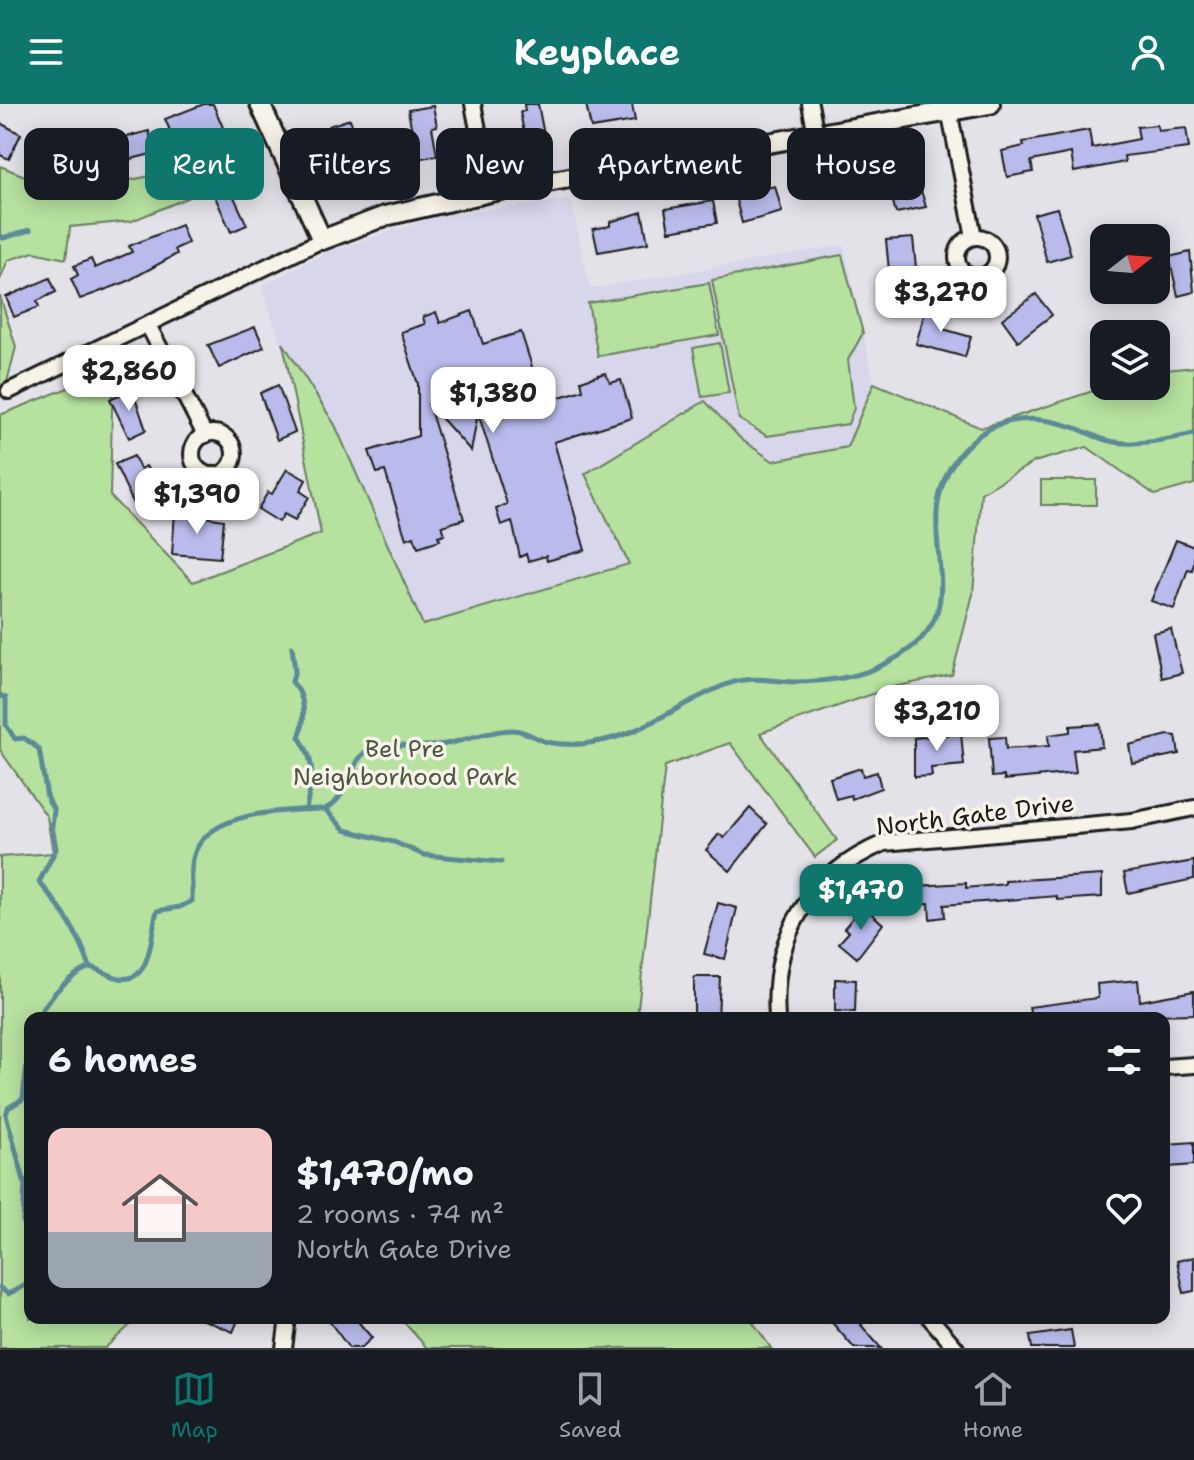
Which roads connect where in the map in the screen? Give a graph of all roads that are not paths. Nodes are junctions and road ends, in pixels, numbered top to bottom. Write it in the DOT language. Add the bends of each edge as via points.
graph roads {
  1 [pos="260,104"];
  2 [pos="473,104"];
  3 [pos="810,104"];
  4 [pos="990,104"];
  5 [pos="949,110"];
  6 [pos="478,128"];
  7 [pos="815,128"];
  8 [pos="853,128"];
  9 [pos="787,140"];
  10 [pos="553,181"];
  11 [pos="455,200"];
  12 [pos="974,237"];
  13 [pos="322,240"];
  14 [pos="148,325"];
  15 [pos="9,391"];
  16 [pos="205,435"];
  17 [pos="1194,808"];
  18 [pos="778,1012"];
  19 [pos="1194,1065"];
  20 [pos="1170,1067"];
  21 [pos="287,1324"];
  22 [pos="935,1324"];
  23 [pos="284,1348"];
  24 [pos="956,1348"];
  1 -- 13 [label="street"];
  2 -- 6 [label="street"];
  3 -- 7 [label="street"];
  4 -- 5 [label="street"];
  5 -- 8 [label="street"];
  5 -- 12 [label="street"];
  9 -- 10 [label="street"];
  11 -- 13 [label="street" via="385,216"];
  13 -- 14 [label="street"];
  14 -- 15 [label="street"];
  14 -- 16 [label="street"];
  17 -- 18 [label="street, North Gate Drive" via="1132,821 884,843 855,855 805,900 792,925"];
  19 -- 20 [label="street"];
  21 -- 23 [label="street"];
  22 -- 24 [label="street"];
}
